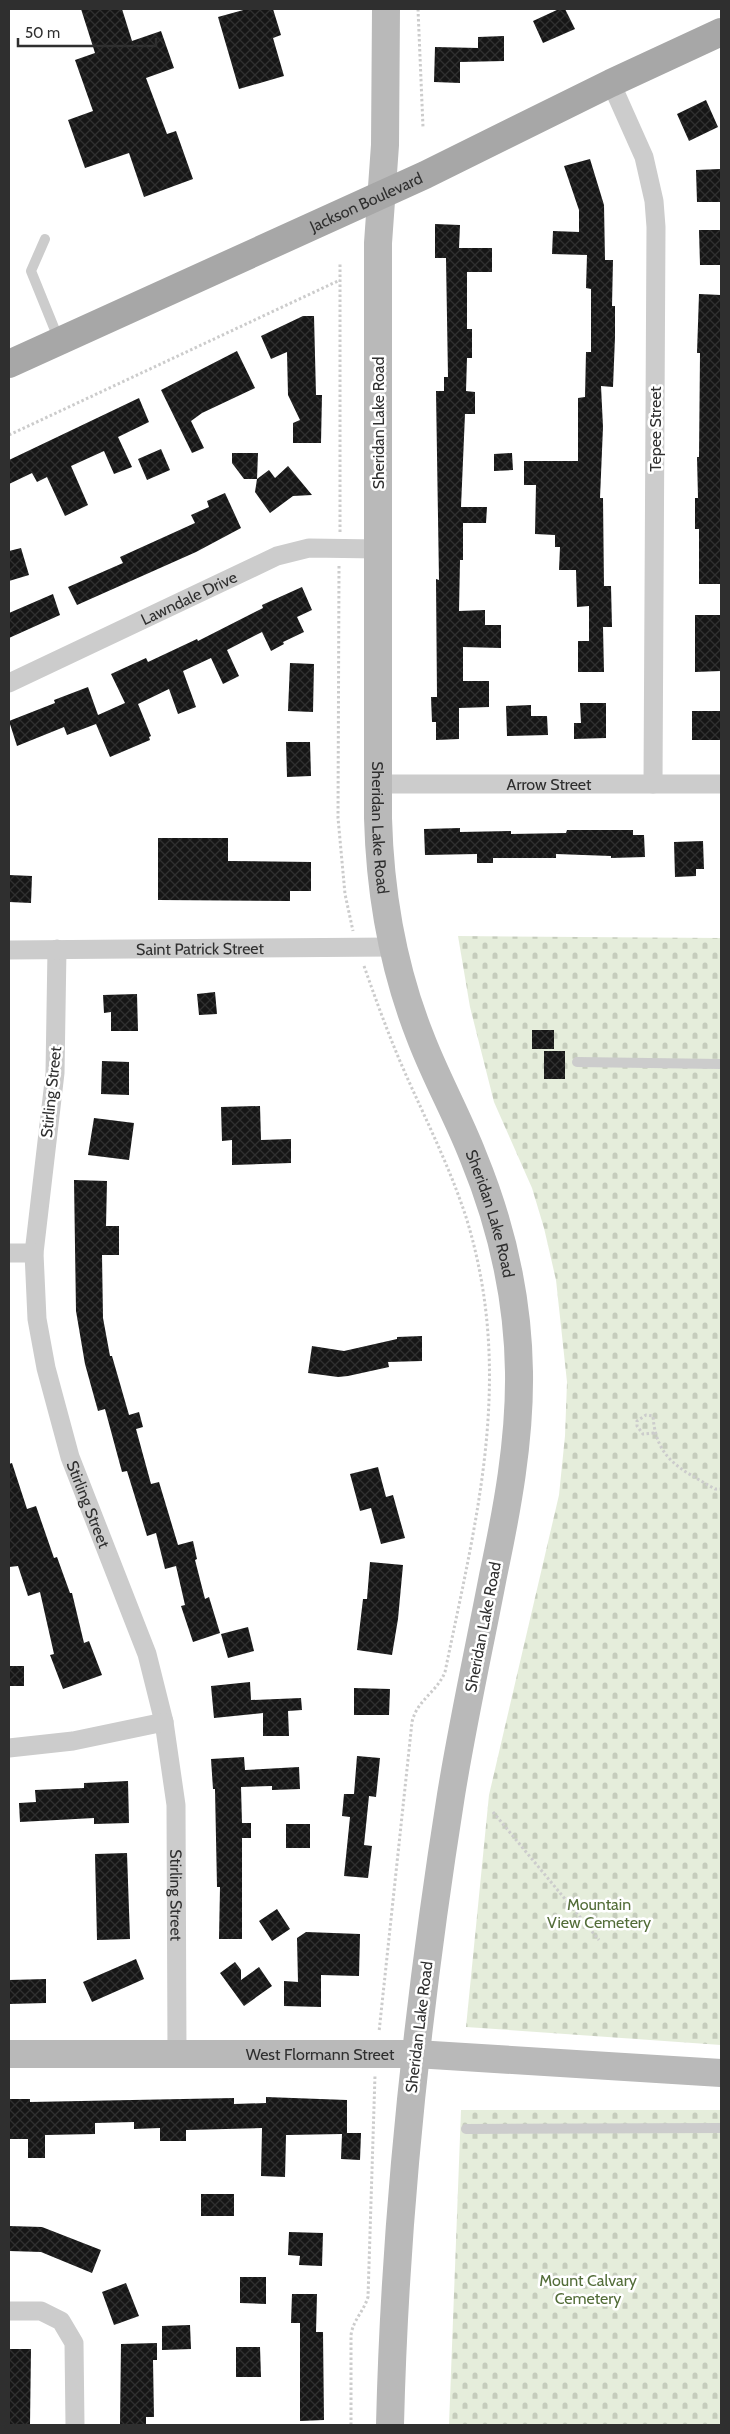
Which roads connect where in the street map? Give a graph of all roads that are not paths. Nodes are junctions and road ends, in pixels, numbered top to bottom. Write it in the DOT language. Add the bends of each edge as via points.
graph roads {
  1 [pos="386,9"];
  2 [pos="721,32"];
  3 [pos="611,83"];
  4 [pos="382,193"];
  5 [pos="45,239"];
  6 [pos="59,340"];
  7 [pos="9,364"];
  8 [pos="378,549"];
  9 [pos="9,683"];
  10 [pos="378,784"];
  11 [pos="653,784"];
  12 [pos="721,784"];
  13 [pos="393,947"];
  14 [pos="58,949"];
  15 [pos="9,950"];
  16 [pos="577,1062"];
  17 [pos="721,1064"];
  18 [pos="34,1252"];
  19 [pos="9,1253"];
  20 [pos="164,1722"];
  21 [pos="9,1748"];
  22 [pos="177,2053"];
  23 [pos="9,2054"];
  24 [pos="416,2054"];
  25 [pos="721,2073"];
  26 [pos="721,2128"];
  27 [pos="466,2130"];
  28 [pos="9,2311"];
  29 [pos="75,2425"];
  30 [pos="390,2425"];
  1 -- 4 [label="main road, Sheridan Lake Road"];
  2 -- 3 [label="main road, Jackson Boulevard"];
  3 -- 4 [label="main road, Jackson Boulevard"];
  3 -- 11 [label="street, Tepee Street" via="644,157 656,227"];
  4 -- 6 [label="main road, Jackson Boulevard"];
  4 -- 8 [label="main road, Sheridan Lake Road" via="378,243"];
  5 -- 6 [label="lane" via="31,271"];
  6 -- 7 [label="main road, Jackson Boulevard"];
  8 -- 9 [label="street, Lawndale Drive" via="309,548 277,556"];
  8 -- 10 [label="main road, Sheridan Lake Road"];
  10 -- 11 [label="street, Arrow Street"];
  10 -- 13 [label="main road, Sheridan Lake Road" via="381,878"];
  11 -- 12 [label="street, Arrow Street"];
  13 -- 14 [label="street, Saint Patrick Street"];
  13 -- 24 [label="main road, Sheridan Lake Road" via="419,1035 471,1151 500,1234 514,1313 519,1372 512,1467 452,1793"];
  14 -- 15 [label="street, Saint Patrick Street"];
  14 -- 18 [label="street, Stirling Street" via="55,1073"];
  16 -- 17 [label="lane"];
  18 -- 19 [label="street"];
  18 -- 20 [label="street, Stirling Street" via="37,1319 56,1412 70,1457 147,1654"];
  20 -- 21 [label="street" via="73,1741"];
  20 -- 22 [label="street, Stirling Street" via="176,1805"];
  22 -- 23 [label="main road, West Flormann Street"];
  22 -- 24 [label="main road, West Flormann Street"];
  24 -- 25 [label="main road, West Flormann Street"];
  24 -- 30 [label="main road, Sheridan Lake Road" via="403,2176"];
  26 -- 27 [label="lane"];
  28 -- 29 [label="street" via="41,2311 60,2321 74,2343"];
}
